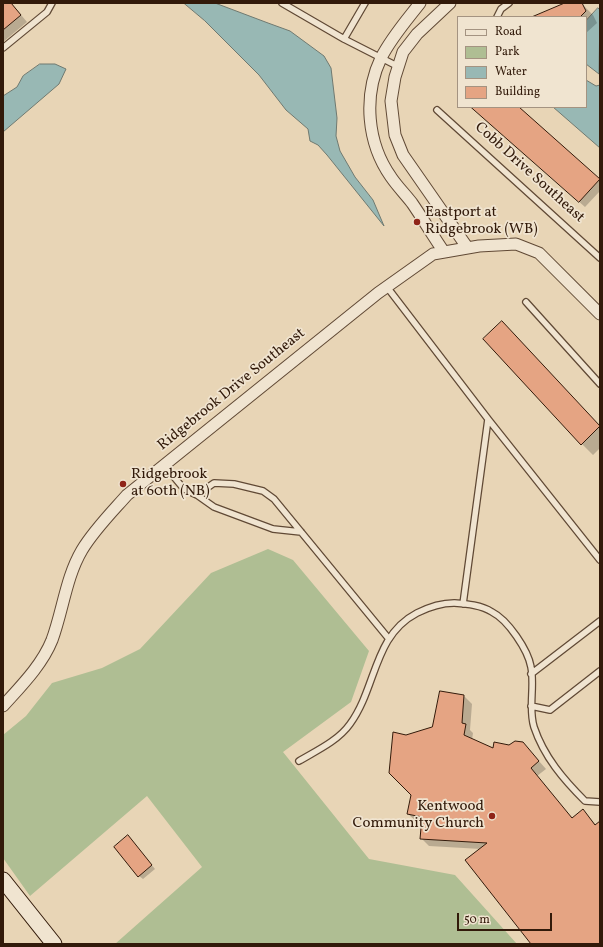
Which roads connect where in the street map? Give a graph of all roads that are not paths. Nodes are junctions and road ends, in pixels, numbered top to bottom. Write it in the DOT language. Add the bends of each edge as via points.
graph roads {
  1 [pos="52,3"];
  2 [pos="282,3"];
  3 [pos="365,3"];
  4 [pos="420,3"];
  5 [pos="450,3"];
  6 [pos="509,3"];
  7 [pos="497,16"];
  8 [pos="344,39"];
  9 [pos="3,48"];
  10 [pos="381,58"];
  11 [pos="399,67"];
  12 [pos="437,110"];
  13 [pos="467,247"];
  14 [pos="444,252"];
  15 [pos="600,258"];
  16 [pos="387,287"];
  17 [pos="526,302"];
  18 [pos="600,314"];
  19 [pos="600,384"];
  20 [pos="488,419"];
  21 [pos="164,465"];
  22 [pos="197,495"];
  23 [pos="301,532"];
  24 [pos="600,560"];
  25 [pos="463,604"];
  26 [pos="600,621"];
  27 [pos="389,638"];
  28 [pos="600,671"];
  29 [pos="531,674"];
  30 [pos="3,706"];
  31 [pos="531,706"];
  32 [pos="299,762"];
  33 [pos="600,802"];
  34 [pos="3,880"];
  35 [pos="54,944"];
  1 -- 9 [label="lane" via="47,12"];
  2 -- 8 [label="lane"];
  3 -- 8 [label="lane"];
  4 -- 10 [label="street"];
  5 -- 11 [label="street" via="417,34 403,52"];
  6 -- 7 [label="lane" via="500,8"];
  8 -- 10 [label="lane"];
  10 -- 11 [label="lane"];
  10 -- 14 [label="street" via="370,99 371,133 391,177 412,203"];
  11 -- 13 [label="street" via="391,101 395,135 414,173"];
  12 -- 15 [label="lane, Cobb Drive Southeast"];
  13 -- 14 [label="street, Ridgebrook Drive Southeast"];
  13 -- 18 [label="street" via="516,244 539,253"];
  14 -- 16 [label="street, Ridgebrook Drive Southeast" via="433,254"];
  16 -- 20 [label="lane"];
  16 -- 21 [label="street, Ridgebrook Drive Southeast"];
  17 -- 19 [label="lane"];
  20 -- 24 [label="lane"];
  20 -- 25 [label="lane"];
  21 -- 22 [label="lane" via="184,489"];
  21 -- 30 [label="street, Ridgebrook Drive Southeast" via="127,495 82,550 67,588 52,641 39,663"];
  22 -- 23 [label="lane" via="214,507 273,529"];
  22 -- 23 [label="lane" via="214,483 234,484 263,491 274,499"];
  23 -- 27 [label="lane"];
  25 -- 27 [label="lane" via="444,603 427,608 408,618"];
  25 -- 29 [label="lane" via="493,612 505,622 522,643"];
  26 -- 29 [label="lane"];
  27 -- 32 [label="lane" via="350,725"];
  28 -- 31 [label="lane" via="550,710"];
  29 -- 31 [label="lane"];
  31 -- 33 [label="lane" via="534,726 547,757 585,801"];
  34 -- 35 [label="main road"];
}
